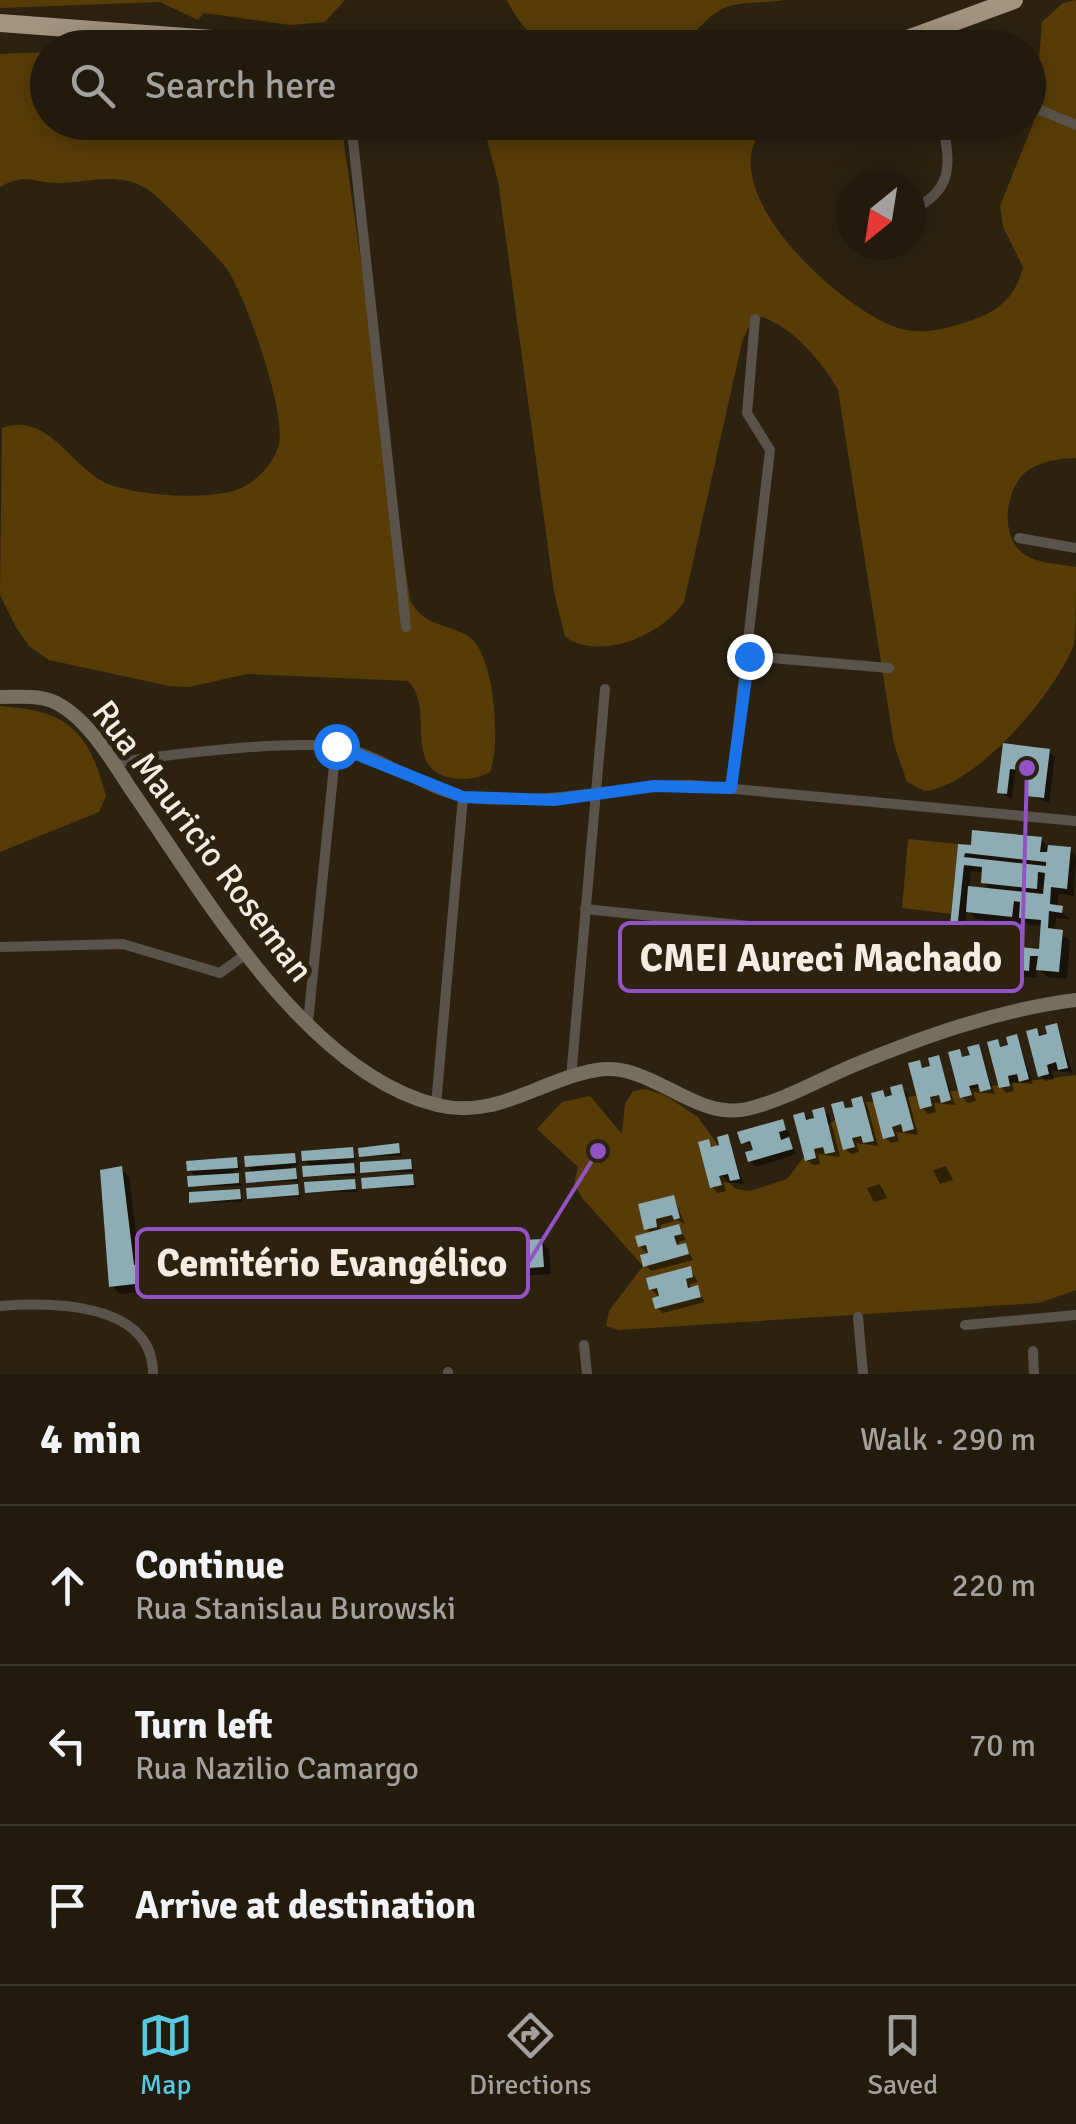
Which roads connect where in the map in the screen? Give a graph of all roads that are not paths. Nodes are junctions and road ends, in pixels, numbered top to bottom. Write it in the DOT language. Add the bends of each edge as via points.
graph roads {
  1 [pos="1014,0"];
  2 [pos="0,23"];
  3 [pos="94,30"];
  4 [pos="944,30"];
  5 [pos="1046,112"];
  6 [pos="1076,125"];
  7 [pos="353,140"];
  8 [pos="946,140"];
  9 [pos="926,202"];
  10 [pos="755,319"];
  11 [pos="1019,538"];
  12 [pos="1076,548"];
  13 [pos="406,627"];
  14 [pos="749,656"];
  15 [pos="890,668"];
  16 [pos="605,689"];
  17 [pos="0,697"];
  18 [pos="336,746"];
  19 [pos="113,763"];
  20 [pos="731,788"];
  21 [pos="593,796"];
  22 [pos="463,797"];
  23 [pos="1076,821"];
  24 [pos="585,909"];
  25 [pos="914,943"];
  26 [pos="0,947"];
  27 [pos="246,954"];
  28 [pos="1076,1000"];
  29 [pos="308,1023"];
  30 [pos="571,1078"];
  31 [pos="436,1105"];
  32 [pos="0,1306"];
  33 [pos="1076,1316"];
  34 [pos="858,1317"];
  35 [pos="965,1326"];
  36 [pos="584,1345"];
  37 [pos="1033,1351"];
  38 [pos="153,1374"];
  39 [pos="587,1374"];
  40 [pos="863,1374"];
  41 [pos="1034,1374"];
  1 -- 4 [label="highway"];
  2 -- 3 [label="highway"];
  5 -- 6 [label="street"];
  7 -- 13 [label="street"];
  8 -- 9 [label="street" via="947,180"];
  10 -- 14 [label="street" via="747,413 770,450"];
  11 -- 12 [label="street"];
  14 -- 15 [label="street"];
  14 -- 20 [label="street"];
  16 -- 21 [label="street"];
  17 -- 19 [label="main road, Rua Mauricio Roseman" via="52,701 71,713"];
  18 -- 19 [label="street"];
  18 -- 22 [label="street"];
  18 -- 29 [label="street"];
  19 -- 27 [label="main road, Rua Mauricio Roseman"];
  20 -- 21 [label="street" via="654,786"];
  20 -- 23 [label="street"];
  21 -- 22 [label="street"];
  21 -- 24 [label="street"];
  22 -- 31 [label="street"];
  24 -- 25 [label="street"];
  24 -- 30 [label="street"];
  26 -- 27 [label="street" via="123,944 220,973"];
  27 -- 29 [label="main road, Rua Mauricio Roseman"];
  28 -- 30 [label="main road, Rua Mauricio Roseman" via="950,1027 750,1109 712,1107 625,1070"];
  29 -- 31 [label="main road, Rua Mauricio Roseman" via="391,1086"];
  30 -- 31 [label="main road, Rua Mauricio Roseman" via="517,1100"];
  32 -- 38 [label="street" via="108,1316 146,1338"];
  33 -- 35 [label="street"];
  34 -- 40 [label="street"];
  36 -- 39 [label="street"];
  37 -- 41 [label="street"];
}
